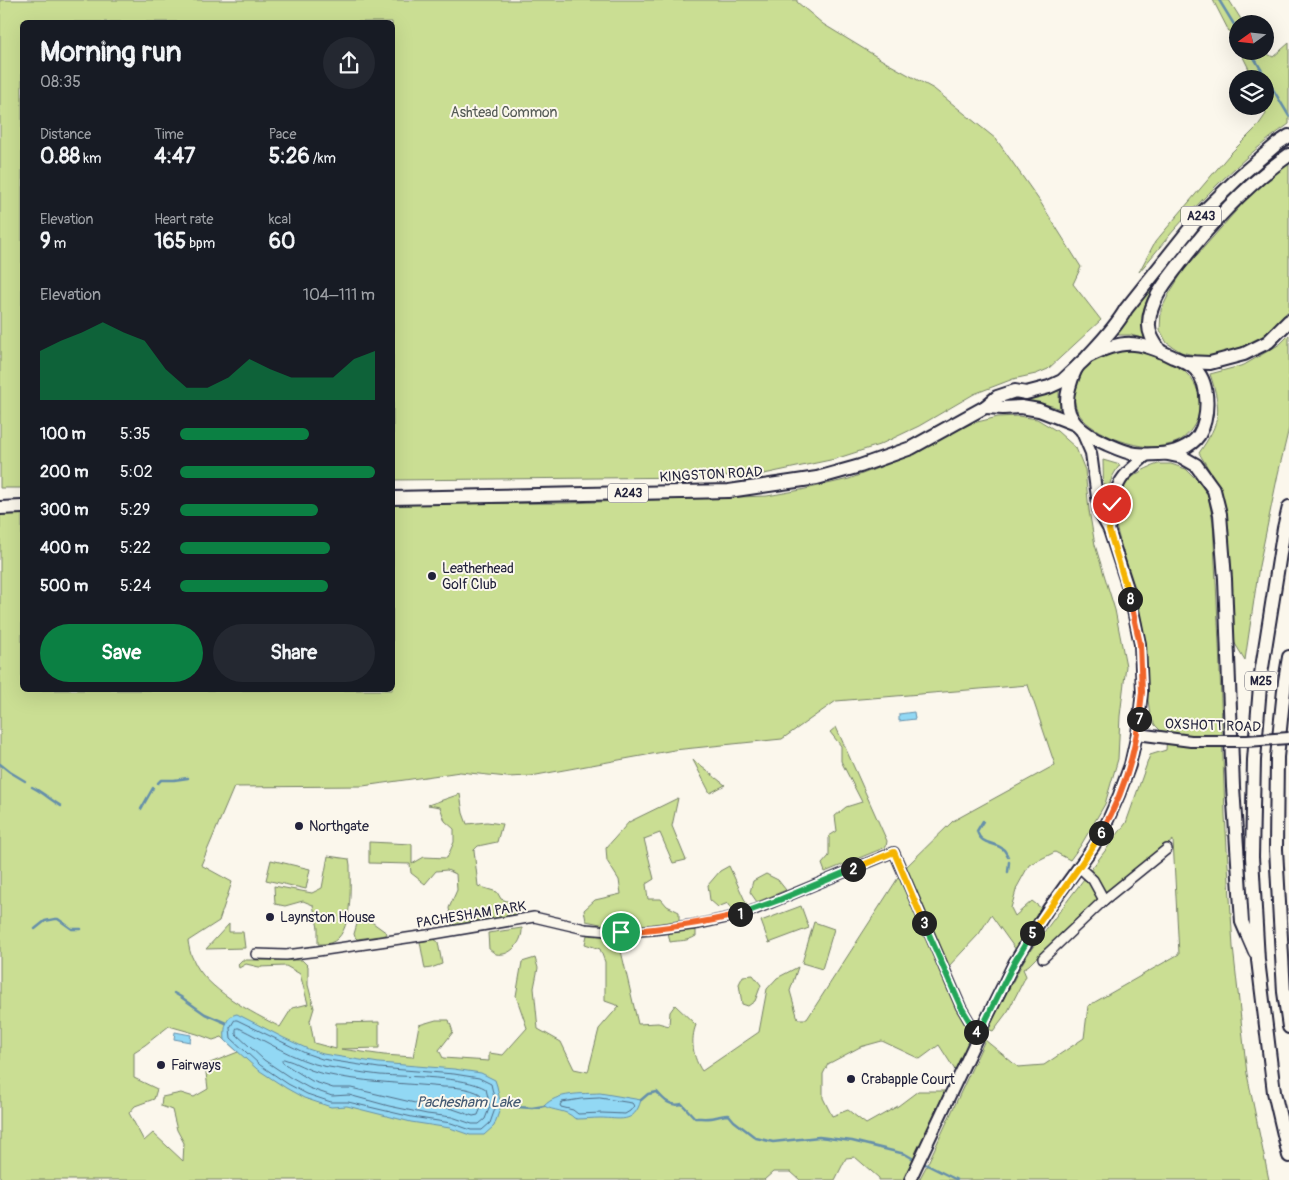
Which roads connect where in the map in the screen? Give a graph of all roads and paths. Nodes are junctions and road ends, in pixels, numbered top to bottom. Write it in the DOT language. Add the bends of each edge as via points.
graph roads {
  1 [pos="1289,136"];
  2 [pos="1289,155"];
  3 [pos="1126,309"];
  4 [pos="1289,321"];
  5 [pos="1160,351"];
  6 [pos="1087,357"];
  7 [pos="1185,362"];
  8 [pos="1077,367"];
  9 [pos="1015,392"];
  10 [pos="985,407"];
  11 [pos="1078,427"];
  12 [pos="1148,454"];
  13 [pos="1168,454"];
  14 [pos="395,498"];
  15 [pos="20,507"];
  16 [pos="1289,507"];
  17 [pos="0,508"];
  18 [pos="1109,530"];
  19 [pos="1289,656"];
  20 [pos="1137,734"];
  21 [pos="1289,738"];
  22 [pos="1167,849"];
  23 [pos="1079,867"];
  24 [pos="1104,900"];
  25 [pos="256,954"];
  26 [pos="1043,958"];
  27 [pos="1258,960"];
  28 [pos="1289,1027"];
  29 [pos="978,1036"];
  30 [pos="1289,1156"];
  31 [pos="910,1180"];
  1 -- 3 [label="highway, A243" via="1241,175 1204,211"];
  2 -- 5 [label="highway, A243" via="1248,187 1211,225 1164,285 1153,303 1149,324 1152,340"];
  3 -- 6 [label="highway, A243"];
  3 -- 9 [label="highway" via="1064,370 1046,382"];
  4 -- 7 [label="highway" via="1268,342 1244,354 1210,363"];
  5 -- 6 [label="highway" via="1135,343 1116,344"];
  5 -- 7 [label="highway"];
  6 -- 8 [label="highway"];
  7 -- 13 [label="highway" via="1196,370 1203,382 1207,396 1205,418 1198,435 1188,446"];
  8 -- 9 [label="highway, KINGSTON ROAD / A243" via="1062,381 1049,387 1026,393"];
  8 -- 11 [label="highway" via="1067,392 1067,406"];
  9 -- 10 [label="highway, KINGSTON ROAD / A243" via="997,397"];
  10 -- 11 [label="highway" via="1039,410"];
  10 -- 14 [label="highway, KINGSTON ROAD / A243" via="911,448 860,466 788,483 729,491"];
  11 -- 12 [label="highway" via="1117,448"];
  11 -- 18 [label="main road" via="1091,454 1099,512"];
  12 -- 13 [label="highway"];
  12 -- 18 [label="main road" via="1117,487"];
  13 -- 27 [label="highway, M25" via="1196,465 1214,490 1220,514 1242,922"];
  15 -- 17 [label="highway"];
  16 -- 27 [label="highway, M25" via="1261,674 1254,760 1252,857"];
  18 -- 20 [label="main road" via="1129,591 1140,644 1142,692"];
  19 -- 28 [label="highway, M25" via="1277,757 1276,849"];
  20 -- 21 [label="main road, OXSHOTT ROAD, bridge" via="1191,741"];
  20 -- 23 [label="main road" via="1119,796 1104,828"];
  22 -- 24 [label="street"];
  23 -- 24 [label="street" via="1093,880"];
  23 -- 29 [label="main road" via="1014,963"];
  24 -- 26 [label="street"];
  25 -- 29 [label="street, PACHESHAM PARK" via="318,951 534,917 621,932 699,924 754,910 894,852 961,1007"];
  27 -- 30 [label="highway, M25" via="1274,1092"];
  29 -- 31 [label="main road"];
}
